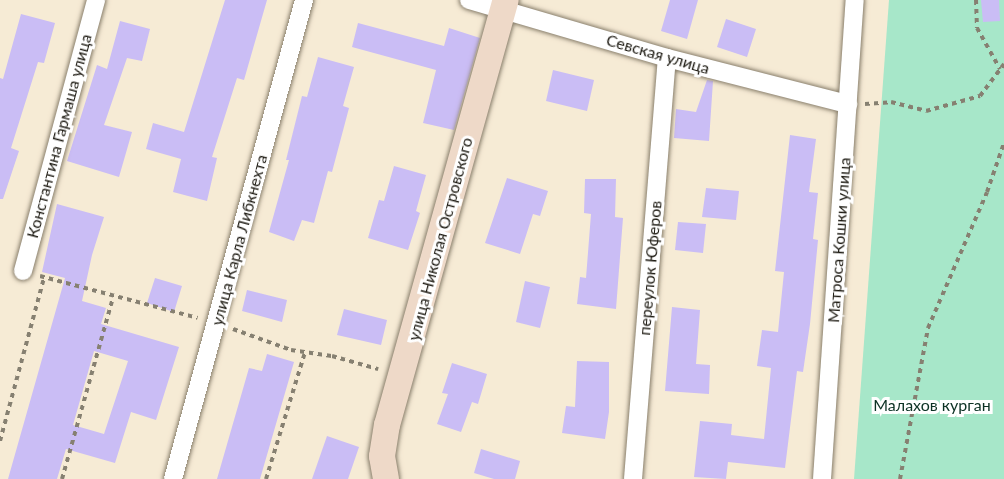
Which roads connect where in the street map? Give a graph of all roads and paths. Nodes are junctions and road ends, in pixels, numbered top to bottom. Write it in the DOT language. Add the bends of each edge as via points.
graph roads {
  1 [pos="96,0"];
  2 [pos="304,0"];
  3 [pos="469,0"];
  4 [pos="855,0"];
  5 [pos="976,0"];
  6 [pos="505,4"];
  7 [pos="667,58"];
  8 [pos="1004,64"];
  9 [pos="1000,69"];
  10 [pos="848,104"];
  11 [pos="1004,143"];
  12 [pos="22,271"];
  13 [pos="44,278"];
  14 [pos="113,297"];
  15 [pos="218,321"];
  16 [pos="305,352"];
  17 [pos="378,369"];
  18 [pos="0,441"];
  19 [pos="62,479"];
  20 [pos="173,479"];
  21 [pos="266,479"];
  22 [pos="386,479"];
  23 [pos="633,479"];
  24 [pos="822,479"];
  25 [pos="900,479"];
  1 -- 12 [label="street, Константина Гармаша улица"];
  2 -- 15 [label="street, улица Карла Либкнехта"];
  3 -- 6 [label="street, Севская улица"];
  4 -- 10 [label="street, Матроса Кошки улица"];
  5 -- 9 [label="path" via="977,28"];
  6 -- 7 [label="street, Севская улица"];
  6 -- 22 [label="main road, улица Николая Островского" via="387,425 382,456"];
  7 -- 10 [label="street, Севская улица"];
  7 -- 23 [label="street, переулок Юферов"];
  8 -- 9 [label="path"];
  9 -- 10 [label="path" via="980,96 926,111 891,102"];
  10 -- 24 [label="street, Матроса Кошки улица"];
  11 -- 25 [label="path" via="928,328"];
  12 -- 13 [label="path"];
  13 -- 14 [label="path"];
  13 -- 18 [label="path"];
  14 -- 15 [label="path"];
  14 -- 19 [label="path"];
  15 -- 16 [label="path" via="238,332"];
  15 -- 20 [label="street, улица Карла Либкнехта"];
  16 -- 17 [label="path"];
  16 -- 21 [label="path"];
}
